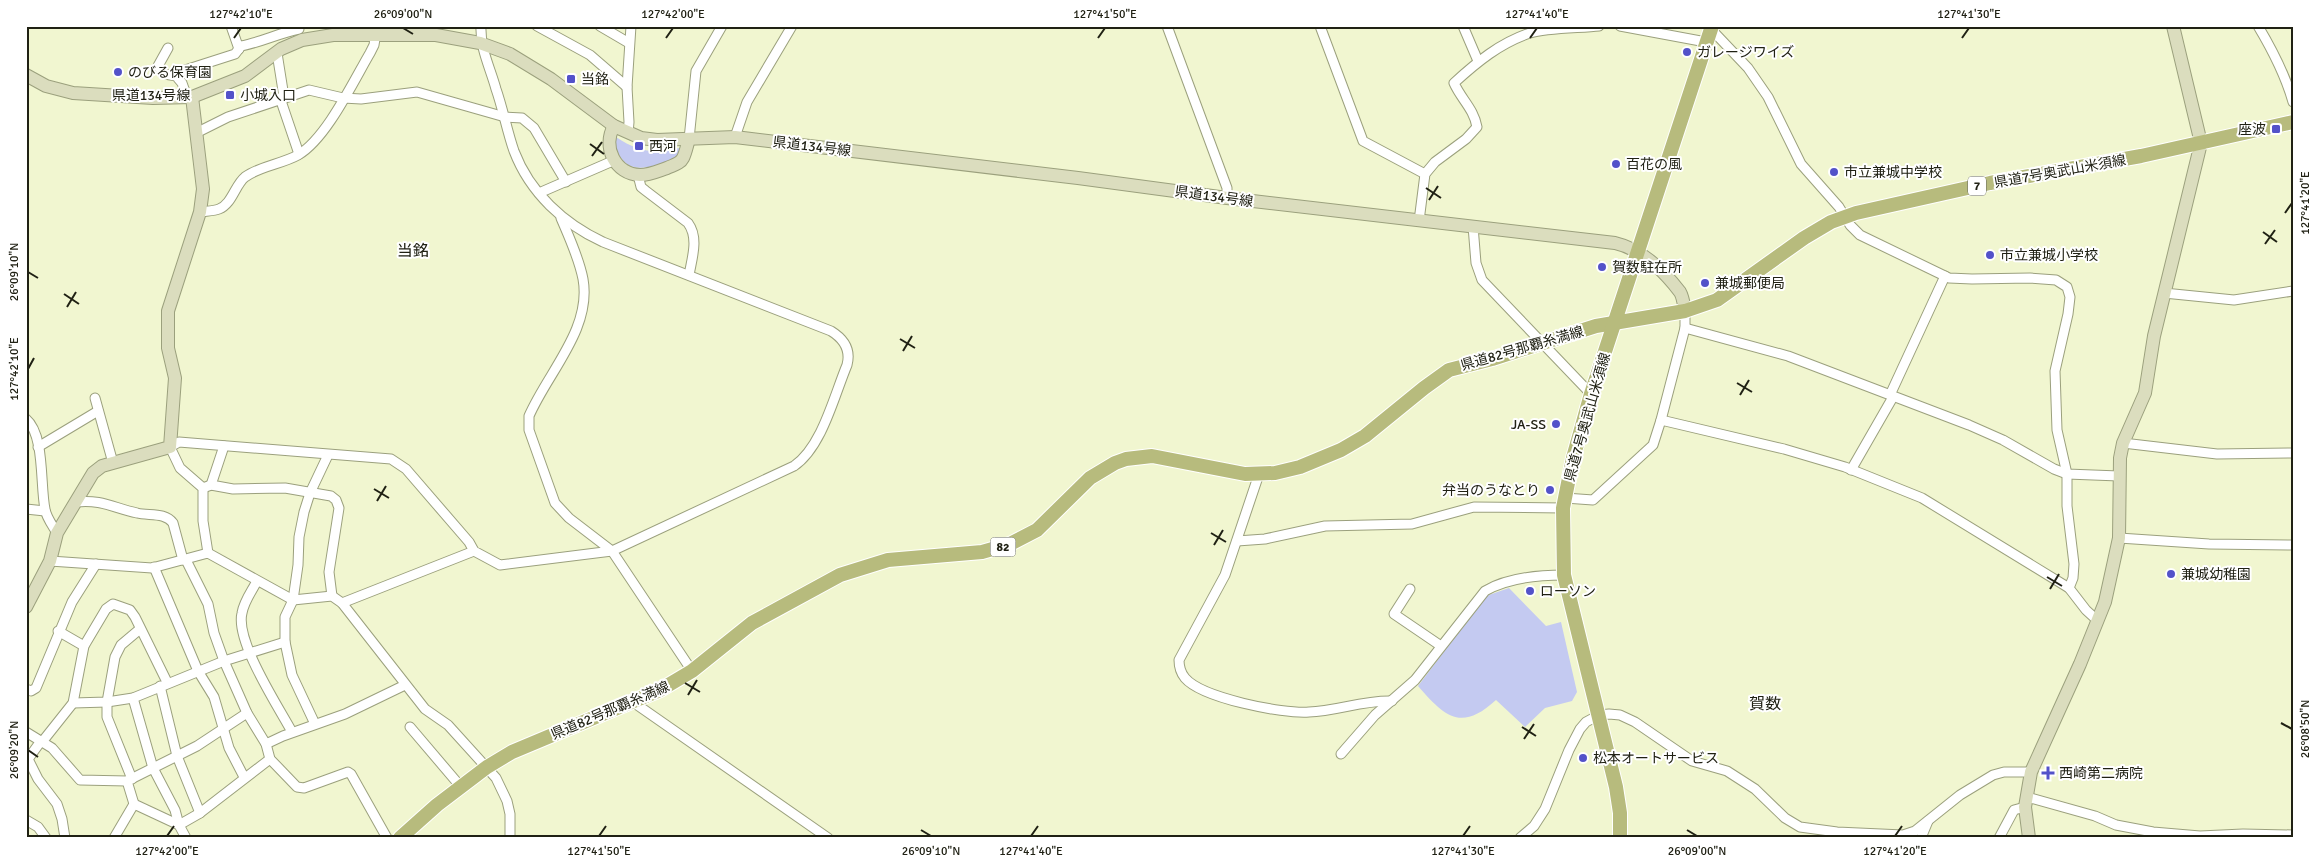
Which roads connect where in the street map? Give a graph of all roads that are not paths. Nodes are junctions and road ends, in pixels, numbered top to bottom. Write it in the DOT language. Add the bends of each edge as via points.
graph roads {
  1 [pos="231,26"];
  2 [pos="481,26"];
  3 [pos="537,26"];
  4 [pos="600,26"];
  5 [pos="631,26"];
  6 [pos="722,26"];
  7 [pos="792,26"];
  8 [pos="1167,26"];
  9 [pos="1320,26"];
  10 [pos="1463,26"];
  11 [pos="1599,26"];
  12 [pos="1620,26"];
  13 [pos="2173,26"];
  14 [pos="2258,26"];
  15 [pos="376,30"];
  16 [pos="300,32"];
  17 [pos="1710,32"];
  18 [pos="480,43"];
  19 [pos="629,43"];
  20 [pos="168,48"];
  21 [pos="239,49"];
  22 [pos="277,53"];
  23 [pos="1478,61"];
  24 [pos="26,75"];
  25 [pos="176,76"];
  26 [pos="627,86"];
  27 [pos="190,97"];
  28 [pos="282,98"];
  29 [pos="343,98"];
  30 [pos="2293,102"];
  31 [pos="505,117"];
  32 [pos="2293,122"];
  33 [pos="614,126"];
  34 [pos="196,132"];
  35 [pos="628,133"];
  36 [pos="735,137"];
  37 [pos="689,139"];
  38 [pos="2201,143"];
  39 [pos="299,154"];
  40 [pos="615,160"];
  41 [pos="1425,174"];
  42 [pos="638,175"];
  43 [pos="566,182"];
  44 [pos="539,193"];
  45 [pos="1227,198"];
  46 [pos="200,212"];
  47 [pos="1846,216"];
  48 [pos="561,217"];
  49 [pos="1419,221"];
  50 [pos="1473,226"];
  51 [pos="1639,252"];
  52 [pos="690,274"];
  53 [pos="1945,276"];
  54 [pos="2293,292"];
  55 [pos="2164,294"];
  56 [pos="1685,311"];
  57 [pos="1615,321"];
  58 [pos="1686,328"];
  59 [pos="1541,342"];
  60 [pos="1591,394"];
  61 [pos="1892,396"];
  62 [pos="95,398"];
  63 [pos="98,411"];
  64 [pos="26,419"];
  65 [pos="1662,420"];
  66 [pos="2123,443"];
  67 [pos="224,446"];
  68 [pos="38,447"];
  69 [pos="170,447"];
  70 [pos="2293,453"];
  71 [pos="328,455"];
  72 [pos="113,463"];
  73 [pos="1851,470"];
  74 [pos="1259,474"];
  75 [pos="2067,474"];
  76 [pos="2119,476"];
  77 [pos="207,487"];
  78 [pos="310,493"];
  79 [pos="76,502"];
  80 [pos="1564,503"];
  81 [pos="26,509"];
  82 [pos="45,511"];
  83 [pos="57,533"];
  84 [pos="2119,538"];
  85 [pos="1237,541"];
  86 [pos="2293,545"];
  87 [pos="474,551"];
  88 [pos="612,551"];
  89 [pos="208,552"];
  90 [pos="184,560"];
  91 [pos="50,561"];
  92 [pos="96,564"];
  93 [pos="154,567"];
  94 [pos="1564,574"];
  95 [pos="257,582"];
  96 [pos="2069,588"];
  97 [pos="1410,589"];
  98 [pos="332,596"];
  99 [pos="293,600"];
  100 [pos="342,602"];
  101 [pos="26,607"];
  102 [pos="2098,621"];
  103 [pos="140,629"];
  104 [pos="58,631"];
  105 [pos="285,642"];
  106 [pos="84,646"];
  107 [pos="1441,646"];
  108 [pos="249,653"];
  109 [pos="224,661"];
  110 [pos="198,670"];
  111 [pos="692,671"];
  112 [pos="164,684"];
  113 [pos="405,685"];
  114 [pos="26,689"];
  115 [pos="133,698"];
  116 [pos="1392,701"];
  117 [pos="108,702"];
  118 [pos="633,702"];
  119 [pos="73,703"];
  120 [pos="247,713"];
  121 [pos="1598,715"];
  122 [pos="315,724"];
  123 [pos="410,727"];
  124 [pos="224,728"];
  125 [pos="26,732"];
  126 [pos="292,732"];
  127 [pos="41,742"];
  128 [pos="266,744"];
  129 [pos="1341,754"];
  130 [pos="177,756"];
  131 [pos="270,759"];
  132 [pos="487,767"];
  133 [pos="152,768"];
  134 [pos="2031,772"];
  135 [pos="244,778"];
  136 [pos="130,780"];
  137 [pos="461,787"];
  138 [pos="2026,802"];
  139 [pos="134,804"];
  140 [pos="200,814"];
  141 [pos="1929,819"];
  142 [pos="26,820"];
  143 [pos="179,825"];
  144 [pos="2293,835"];
  145 [pos="46,838"];
  146 [pos="65,838"];
  147 [pos="114,838"];
  148 [pos="186,838"];
  149 [pos="387,838"];
  150 [pos="400,838"];
  151 [pos="510,838"];
  152 [pos="828,838"];
  153 [pos="1520,838"];
  154 [pos="1620,838"];
  155 [pos="1921,838"];
  156 [pos="1999,838"];
  157 [pos="2029,838"];
  1 -- 21 [label="street"];
  2 -- 18 [label="street"];
  3 -- 26 [label="street" via="590,55"];
  4 -- 19 [label="street"];
  5 -- 19 [label="street"];
  6 -- 37 [label="street" via="696,71"];
  7 -- 36 [label="street" via="746,102"];
  8 -- 45 [label="street" via="1227,188"];
  9 -- 41 [label="street" via="1363,141"];
  10 -- 23 [label="street"];
  11 -- 23 [label="street" via="1532,33 1497,48"];
  12 -- 17 [label="street"];
  13 -- 38 [label="main road"];
  14 -- 30 [label="street" via="2275,54"];
  15 -- 16 [label="main road, 県道134号線" via="333,35"];
  15 -- 18 [label="main road, 県道134号線" via="436,34"];
  15 -- 29 [label="street" via="374,45"];
  16 -- 21 [label="street" via="282,33"];
  16 -- 22 [label="main road, 県道134号線"];
  17 -- 47 [label="street" via="1748,68 1768,97 1801,164"];
  17 -- 51 [label="main road, 県道7号奥武山米須線"];
  18 -- 31 [label="street"];
  18 -- 33 [label="main road, 県道134号線" via="530,65"];
  19 -- 26 [label="street"];
  20 -- 25 [label="street" via="158,66 167,75"];
  21 -- 25 [label="street" via="235,54 182,71"];
  22 -- 27 [label="main road, 県道134号線" via="245,76"];
  22 -- 28 [label="street"];
  23 -- 41 [label="street" via="1454,83 1472,112 1477,127"];
  24 -- 27 [label="main road, 県道134号線" via="46,86 73,92 152,98"];
  25 -- 27 [label="street"];
  26 -- 35 [label="street"];
  27 -- 34 [label="main road"];
  28 -- 29 [label="street" via="309,90"];
  28 -- 34 [label="street"];
  28 -- 39 [label="street"];
  29 -- 31 [label="street" via="417,92"];
  29 -- 39 [label="street" via="323,131"];
  31 -- 43 [label="street" via="522,118 534,128"];
  31 -- 44 [label="street" via="518,159"];
  32 -- 38 [label="main road, 県道7号奥武山米須線 / 7"];
  33 -- 35 [label="main road, 県道134号線"];
  33 -- 40 [label="main road" via="608,147"];
  34 -- 46 [label="main road" via="203,189"];
  35 -- 37 [label="main road, 県道134号線" via="658,140"];
  36 -- 37 [label="main road, 県道134号線"];
  36 -- 45 [label="main road, 県道134号線"];
  37 -- 42 [label="main road" via="683,158 676,164"];
  38 -- 47 [label="main road, 県道7号奥武山米須線 / 7" via="1943,192"];
  38 -- 55 [label="main road"];
  39 -- 46 [label="street" via="252,173 243,179 225,205"];
  40 -- 42 [label="main road"];
  40 -- 43 [label="street"];
  41 -- 49 [label="street"];
  42 -- 52 [label="street" via="641,187 692,228"];
  43 -- 44 [label="street"];
  44 -- 48 [label="street"];
  45 -- 49 [label="main road, 県道134号線"];
  46 -- 69 [label="main road" via="168,311 168,348 176,378"];
  47 -- 53 [label="street" via="1850,226 1860,234"];
  47 -- 56 [label="main road, 県道7号奥武山米須線 / 7" via="1804,238 1716,300"];
  48 -- 52 [label="street" via="603,242"];
  48 -- 88 [label="street" via="579,264 585,301 575,332 532,409 528,423 555,503"];
  49 -- 50 [label="main road, 県道134号線"];
  50 -- 51 [label="main road, 県道134号線" via="1630,246"];
  50 -- 59 [label="street" via="1476,263 1482,280"];
  51 -- 56 [label="main road" via="1681,294"];
  51 -- 57 [label="main road, 県道7号奥武山米須線"];
  52 -- 88 [label="street" via="831,331 846,345 847,365 819,435 803,460"];
  53 -- 61 [label="street"];
  53 -- 75 [label="street" via="1972,280 2056,280 2067,288 2070,297 2068,314 2054,371 2057,430"];
  54 -- 55 [label="street" via="2234,300"];
  55 -- 66 [label="main road" via="2146,393"];
  56 -- 57 [label="main road, 県道7号奥武山米須線 / 7"];
  56 -- 58 [label="street"];
  57 -- 59 [label="main road, 県道82号那覇糸満線 / 82"];
  57 -- 60 [label="main road, 県道7号奥武山米須線"];
  58 -- 61 [label="street" via="1788,356"];
  58 -- 65 [label="street"];
  59 -- 60 [label="street"];
  59 -- 74 [label="main road, 県道82号那覇糸満線 / 82" via="1449,370 1353,444 1300,467"];
  60 -- 80 [label="main road, 県道7号奥武山米須線"];
  61 -- 73 [label="street"];
  61 -- 75 [label="street" via="2003,440"];
  62 -- 63 [label="street"];
  63 -- 68 [label="street"];
  63 -- 72 [label="street"];
  64 -- 68 [label="street" via="33,425"];
  65 -- 73 [label="street" via="1784,449"];
  65 -- 80 [label="street" via="1652,445 1593,500"];
  66 -- 70 [label="street" via="2217,454"];
  66 -- 76 [label="main road"];
  67 -- 69 [label="street" via="179,442"];
  67 -- 71 [label="street"];
  67 -- 77 [label="street"];
  68 -- 82 [label="street"];
  69 -- 72 [label="main road"];
  69 -- 77 [label="street" via="180,468"];
  71 -- 78 [label="street"];
  71 -- 87 [label="street" via="391,459 406,469"];
  72 -- 79 [label="main road" via="102,466 93,474"];
  73 -- 96 [label="street" via="1922,498"];
  74 -- 85 [label="street"];
  74 -- 111 [label="main road, 県道82号那覇糸満線 / 82" via="1215,470 1152,456 1115,462 1090,478 1048,520 1023,538 990,550 888,560 854,569 752,623"];
  75 -- 76 [label="street"];
  75 -- 96 [label="street" via="2074,564"];
  76 -- 84 [label="main road"];
  77 -- 78 [label="street" via="285,488"];
  77 -- 89 [label="street" via="203,521"];
  78 -- 98 [label="street" via="331,496 339,508 329,572"];
  78 -- 99 [label="street" via="299,537"];
  79 -- 83 [label="main road"];
  79 -- 90 [label="street" via="103,502 136,513 170,519"];
  80 -- 85 [label="street" via="1474,507 1412,524 1325,526 1265,540"];
  80 -- 94 [label="main road, 県道7号奥武山米須線"];
  81 -- 82 [label="street"];
  82 -- 83 [label="street"];
  83 -- 91 [label="main road"];
  84 -- 86 [label="street"];
  84 -- 102 [label="main road"];
  85 -- 116 [label="street" via="1218,590 1179,660 1185,678 1214,695 1291,712 1334,710 1373,701"];
  87 -- 88 [label="street" via="500,565"];
  87 -- 100 [label="street"];
  88 -- 111 [label="street"];
  89 -- 90 [label="street"];
  89 -- 95 [label="street"];
  90 -- 93 [label="street"];
  90 -- 109 [label="street" via="208,604"];
  91 -- 92 [label="street"];
  91 -- 101 [label="main road"];
  92 -- 93 [label="street"];
  92 -- 104 [label="street"];
  93 -- 110 [label="street"];
  94 -- 107 [label="street" via="1524,578 1485,590"];
  94 -- 121 [label="main road, 県道7号奥武山米須線"];
  95 -- 99 [label="street"];
  95 -- 108 [label="street" via="242,614 241,626"];
  96 -- 102 [label="street"];
  97 -- 107 [label="street" via="1394,614"];
  98 -- 99 [label="street"];
  98 -- 100 [label="street"];
  99 -- 105 [label="street" via="285,617"];
  100 -- 113 [label="street"];
  102 -- 134 [label="main road"];
  103 -- 106 [label="street" via="130,610 113,604"];
  103 -- 112 [label="street" via="156,656"];
  103 -- 117 [label="street" via="121,646 115,657"];
  104 -- 106 [label="street"];
  104 -- 114 [label="street" via="36,688"];
  105 -- 108 [label="street"];
  105 -- 122 [label="street" via="292,674"];
  106 -- 119 [label="street"];
  107 -- 116 [label="street" via="1416,680"];
  108 -- 109 [label="street"];
  108 -- 126 [label="street"];
  109 -- 110 [label="street"];
  109 -- 120 [label="street"];
  110 -- 112 [label="street"];
  110 -- 124 [label="street" via="214,697"];
  111 -- 118 [label="main road, 県道82号那覇糸満線 / 82"];
  112 -- 115 [label="street"];
  112 -- 130 [label="street"];
  113 -- 122 [label="street" via="345,714"];
  113 -- 132 [label="street"];
  115 -- 117 [label="street"];
  115 -- 133 [label="street"];
  116 -- 129 [label="street"];
  117 -- 119 [label="street"];
  117 -- 136 [label="street" via="107,717"];
  118 -- 132 [label="main road, 県道82号那覇糸満線 / 82" via="533,743"];
  118 -- 152 [label="street"];
  119 -- 127 [label="street"];
  120 -- 124 [label="street"];
  120 -- 128 [label="street"];
  121 -- 141 [label="street" via="1620,715 1692,761 1727,771 1755,788 1785,818 1800,826 1903,836"];
  121 -- 153 [label="street" via="1586,722 1574,738 1545,809 1534,826"];
  121 -- 154 [label="main road, 県道7号奥武山米須線" via="1616,787"];
  122 -- 126 [label="street"];
  123 -- 137 [label="street"];
  124 -- 130 [label="street"];
  124 -- 135 [label="street" via="232,756"];
  125 -- 127 [label="street"];
  126 -- 128 [label="street"];
  127 -- 136 [label="street" via="52,748 80,780"];
  127 -- 146 [label="street" via="28,759 57,804"];
  128 -- 131 [label="street"];
  130 -- 133 [label="street"];
  130 -- 140 [label="street"];
  131 -- 135 [label="street"];
  131 -- 149 [label="street" via="297,787 304,788 348,772 351,774"];
  132 -- 137 [label="main road, 県道82号那覇糸満線 / 82"];
  132 -- 151 [label="street" via="507,801"];
  133 -- 136 [label="street"];
  133 -- 143 [label="street" via="175,810"];
  134 -- 138 [label="main road"];
  134 -- 141 [label="street" via="1993,775"];
  135 -- 140 [label="street"];
  136 -- 139 [label="street"];
  137 -- 150 [label="main road, 県道82号那覇糸満線 / 82"];
  138 -- 144 [label="street" via="2153,832 2200,836"];
  138 -- 156 [label="street" via="2014,810"];
  138 -- 157 [label="main road"];
  139 -- 143 [label="street"];
  139 -- 147 [label="street"];
  140 -- 143 [label="street"];
  141 -- 155 [label="street"];
  142 -- 145 [label="street" via="38,827"];
  143 -- 148 [label="street"];
}
